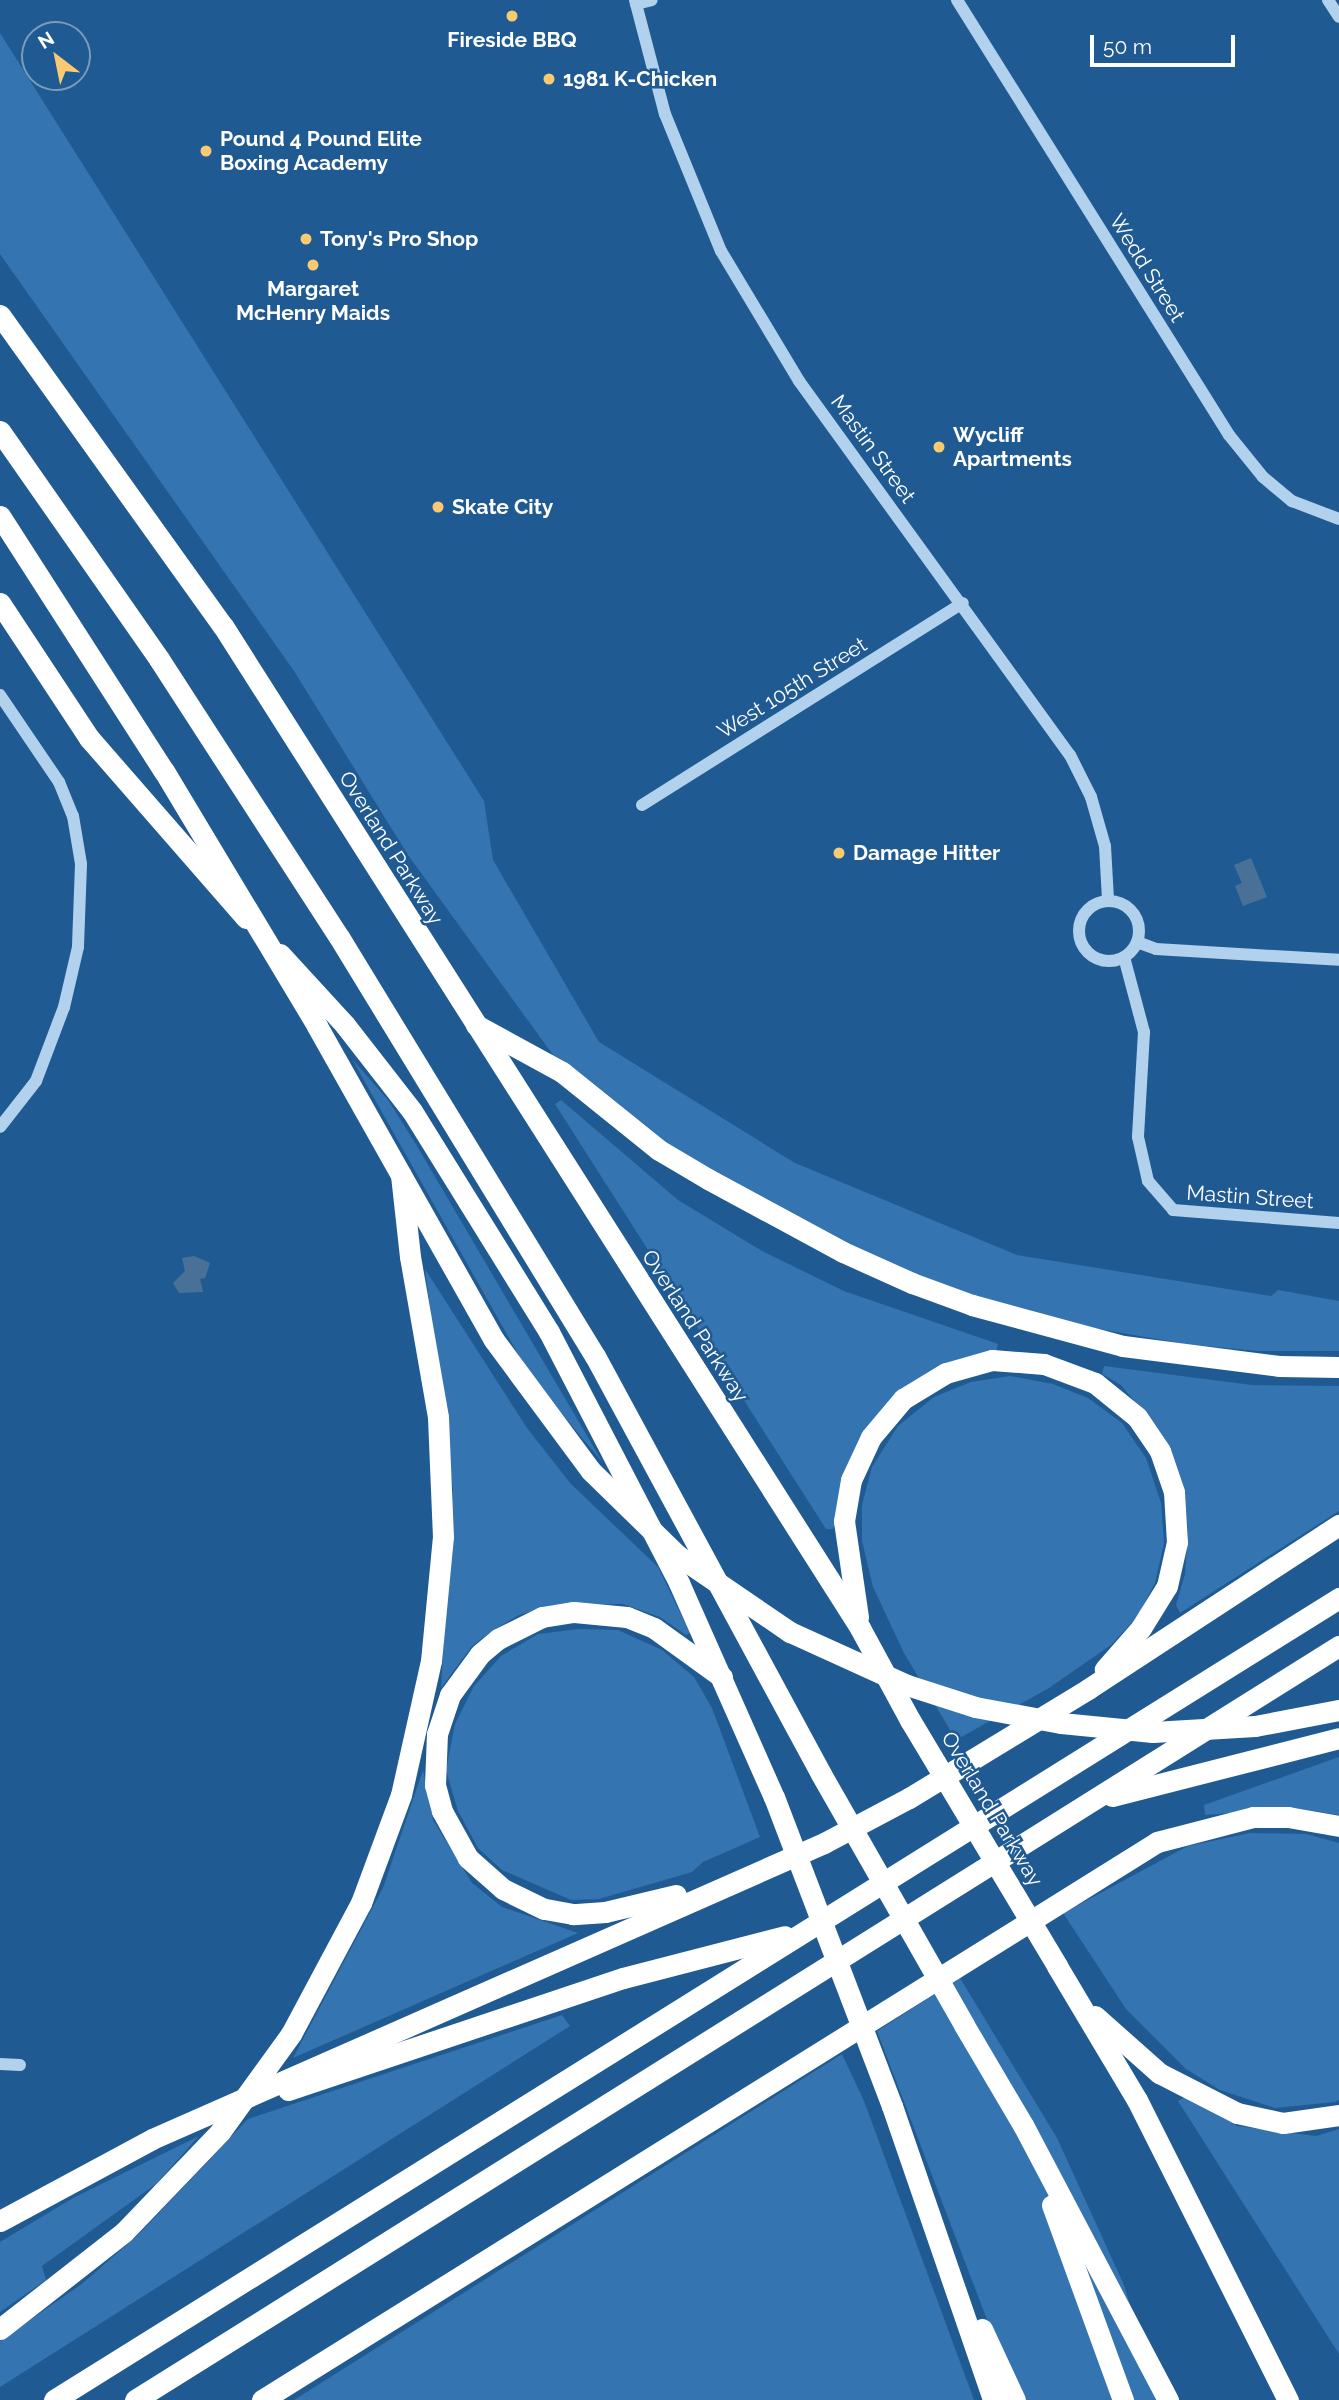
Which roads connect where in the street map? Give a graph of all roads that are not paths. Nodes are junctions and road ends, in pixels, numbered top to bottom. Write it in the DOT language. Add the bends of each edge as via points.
graph roads {
  1 [pos="652,0"];
  2 [pos="957,0"];
  3 [pos="1328,0"];
  4 [pos="635,2"];
  5 [pos="1339,17"];
  6 [pos="0,315"];
  7 [pos="0,431"];
  8 [pos="0,516"];
  9 [pos="1339,519"];
  10 [pos="0,603"];
  11 [pos="962,603"];
  12 [pos="0,695"];
  13 [pos="642,805"];
  14 [pos="1108,900"];
  15 [pos="1137,942"];
  16 [pos="1124,957"];
  17 [pos="1339,960"];
  18 [pos="472,1023"];
  19 [pos="0,1127"];
  20 [pos="401,1175"];
  21 [pos="1339,1223"];
  22 [pos="1339,1367"];
  23 [pos="1339,1525"];
  24 [pos="1339,1598"];
  25 [pos="860,1628"];
  26 [pos="1339,1646"];
  27 [pos="724,1678"];
  28 [pos="1088,1689"];
  29 [pos="1339,1710"];
  30 [pos="1339,1738"];
  31 [pos="1093,1800"];
  32 [pos="1339,1826"];
  33 [pos="729,1883"];
  34 [pos="807,1930"];
  35 [pos="1081,2004"];
  36 [pos="0,2064"];
  37 [pos="20,2065"];
  38 [pos="220,2110"];
  39 [pos="1339,2115"];
  40 [pos="1023,2125"];
  41 [pos="921,2186"];
  42 [pos="0,2221"];
  43 [pos="0,2329"];
  44 [pos="54,2400"];
  45 [pos="135,2400"];
  46 [pos="262,2400"];
  47 [pos="993,2400"];
  48 [pos="1015,2400"];
  49 [pos="1124,2400"];
  50 [pos="1168,2400"];
  51 [pos="1288,2400"];
  1 -- 4 [label="street"];
  2 -- 9 [label="street, Wedd Street" via="1236,444 1263,477 1292,501"];
  3 -- 5 [label="street"];
  4 -- 11 [label="street, Mastin Street" via="682,163 734,274 799,381"];
  6 -- 18 [label="highway, Overland Parkway" via="223,626"];
  7 -- 40 [label="highway, bridge" via="159,659 324,914 567,1310 821,1774"];
  8 -- 20 [label="highway, bridge" via="164,772"];
  10 -- 27 [label="highway" via="57,695 97,747 345,1025 412,1111 549,1332"];
  11 -- 13 [label="street, West 105th Street"];
  11 -- 14 [label="street, Mastin Street" via="1070,755 1091,797 1105,846"];
  12 -- 19 [label="street" via="59,782 73,816 81,864 78,947 64,1007 36,1081"];
  14 -- 15 [label="street" via="1134,914"];
  14 -- 16 [label="street" via="1083,914 1080,943 1104,961"];
  15 -- 16 [label="street"];
  15 -- 17 [label="street" via="1156,948"];
  16 -- 21 [label="street, Mastin Street" via="1144,1032 1138,1137 1148,1181 1173,1210"];
  18 -- 22 [label="highway" via="562,1072 659,1150 708,1179 843,1252 912,1283 972,1306 1123,1346 1279,1366"];
  18 -- 25 [label="highway, Overland Parkway"];
  20 -- 29 [label="highway, bridge" via="494,1340 591,1471 677,1555 790,1632 907,1685 975,1707 1060,1723 1153,1732 1255,1726"];
  20 -- 43 [label="highway, bridge" via="443,1473 439,1603 413,1751 361,1903 311,2001 262,2078 220,2132 124,2232"];
  23 -- 28 [label="highway"];
  24 -- 34 [label="highway"];
  25 -- 28 [label="highway" via="844,1521 859,1460 885,1418 922,1386 946,1373 992,1360 1018,1359 1072,1371 1117,1399 1149,1432 1168,1471 1177,1516 1174,1565 1167,1586 1141,1628"];
  25 -- 35 [label="highway, Overland Parkway, bridge" via="910,1720"];
  26 -- 31 [label="highway"];
  27 -- 33 [label="highway" via="654,1628 627,1617 574,1612 542,1617 498,1639 461,1675 441,1714 434,1758 435,1785 452,1834 484,1874 524,1901 573,1914 605,1912"];
  27 -- 41 [label="highway, bridge" via="774,1797"];
  28 -- 33 [label="highway" via="909,1798 824,1843"];
  30 -- 31 [label="highway"];
  31 -- 45 [label="highway"];
  32 -- 46 [label="highway" via="1253,1816 1157,1842"];
  33 -- 38 [label="highway"];
  34 -- 38 [label="highway" via="623,1978 362,2068"];
  34 -- 44 [label="highway"];
  35 -- 39 [label="highway" via="1159,2073 1237,2113 1283,2123"];
  35 -- 51 [label="highway, Overland Parkway" via="1137,2100"];
  36 -- 37 [label="street"];
  38 -- 42 [label="highway" via="91,2169"];
  40 -- 49 [label="highway"];
  40 -- 50 [label="highway"];
  41 -- 47 [label="highway"];
  41 -- 48 [label="highway"];
}
